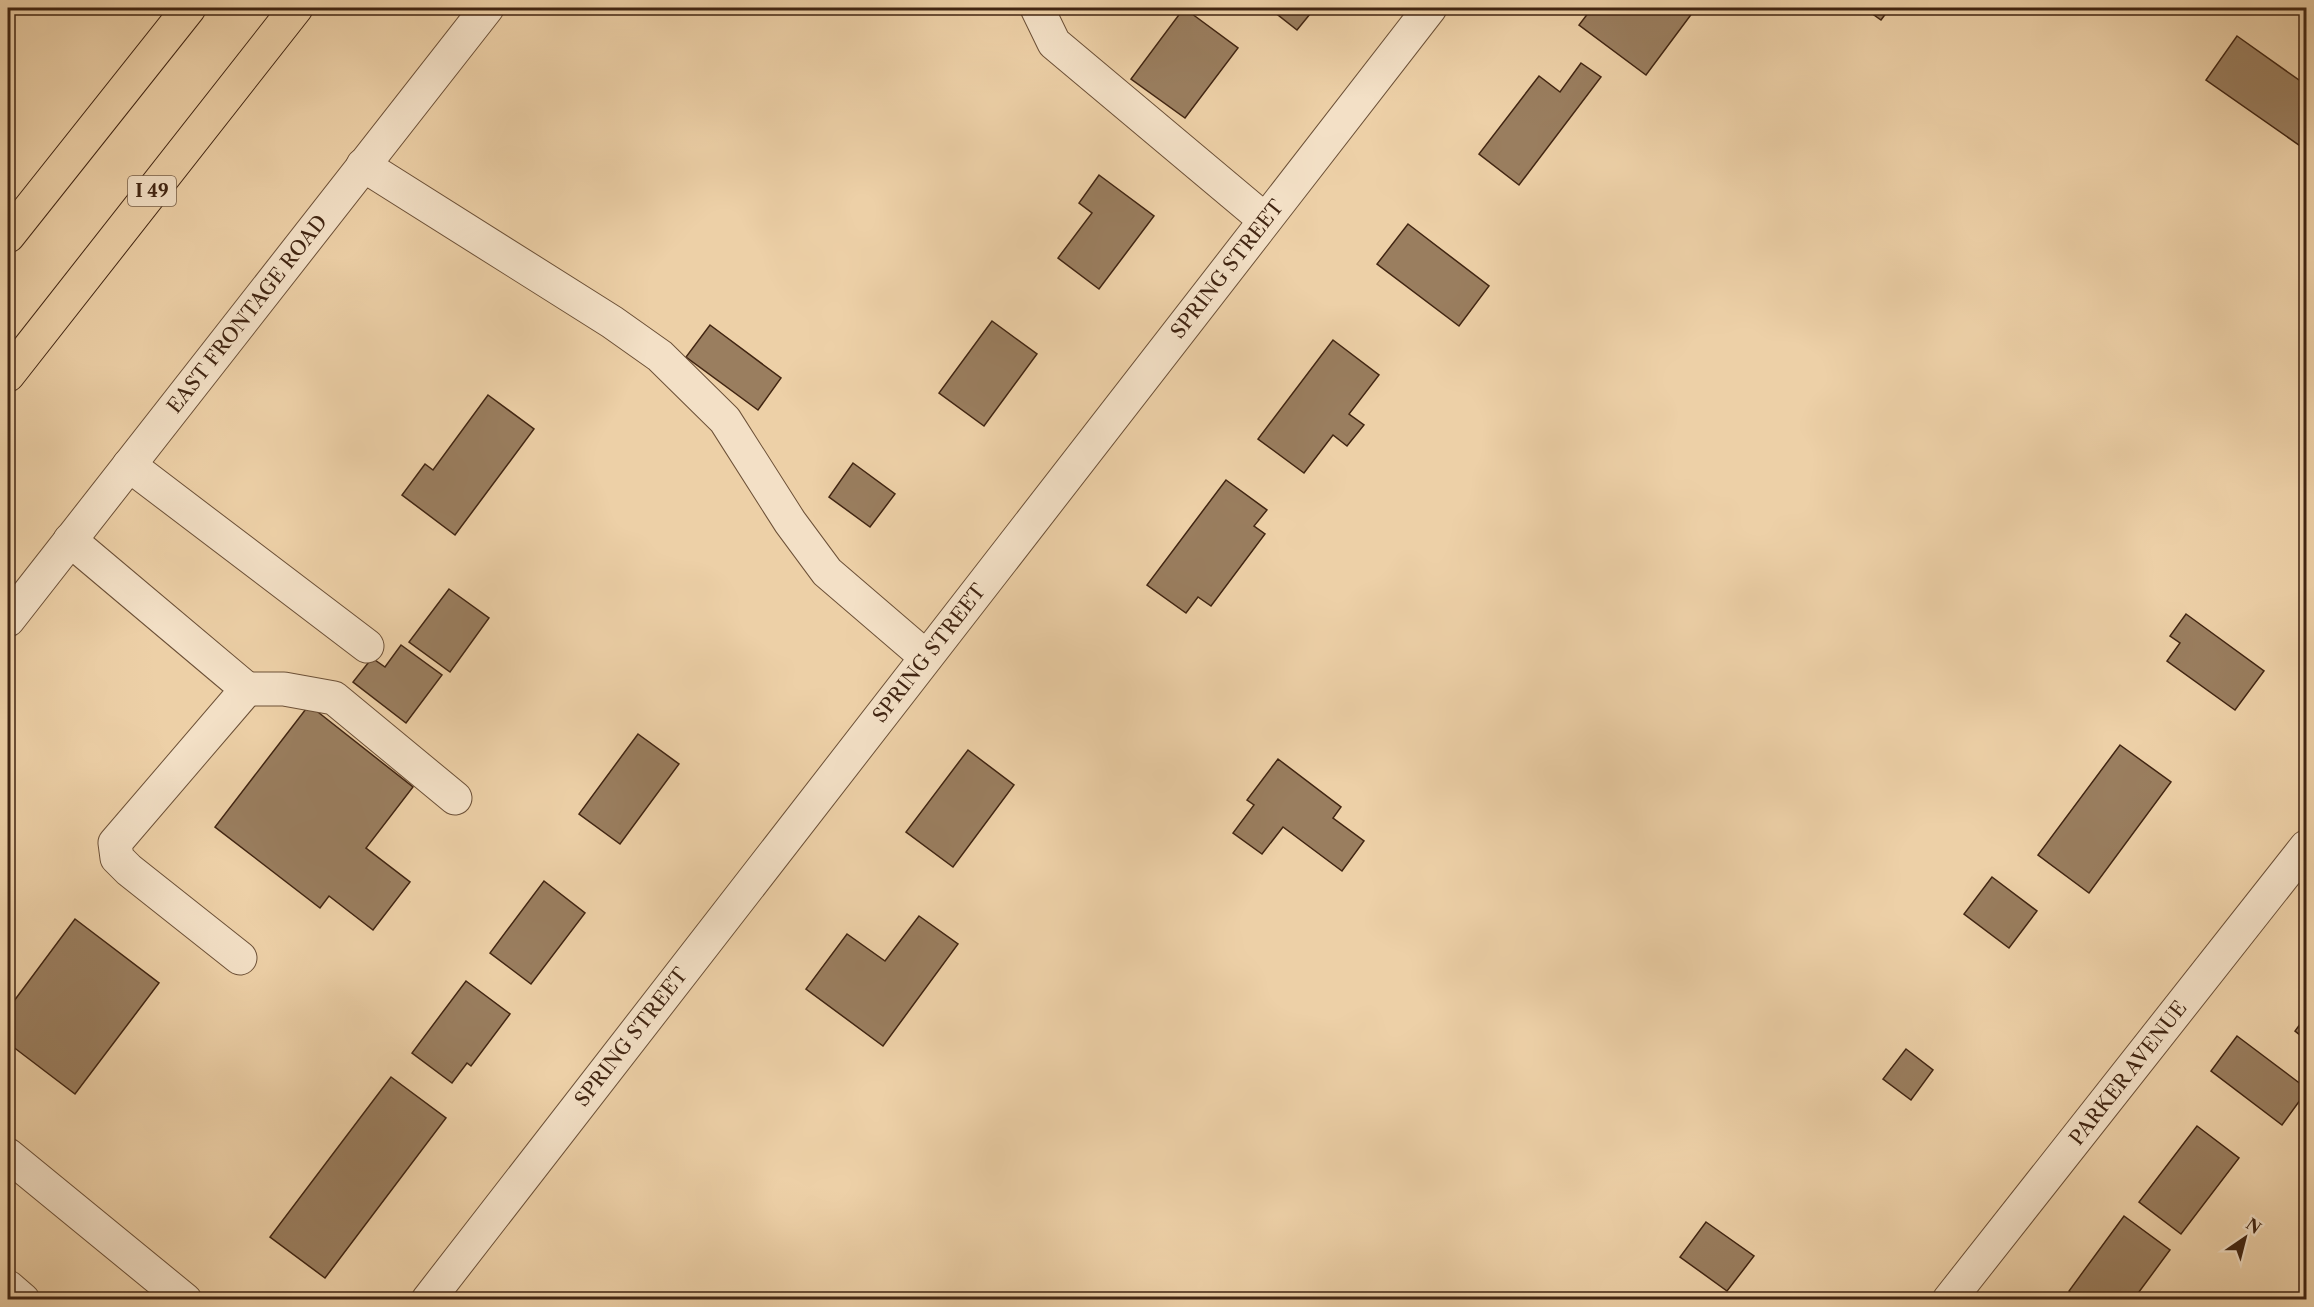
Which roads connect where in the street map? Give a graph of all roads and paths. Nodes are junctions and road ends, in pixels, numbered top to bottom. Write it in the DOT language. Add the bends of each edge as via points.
graph roads {
  1 [pos="189,8"];
  2 [pos="296,8"];
  3 [pos="487,8"];
  4 [pos="1037,8"];
  5 [pos="1430,8"];
  6 [pos="363,165"];
  7 [pos="1265,220"];
  8 [pos="8,236"];
  9 [pos="8,375"];
  10 [pos="129,465"];
  11 [pos="70,540"];
  12 [pos="8,620"];
  13 [pos="367,646"];
  14 [pos="926,657"];
  15 [pos="248,689"];
  16 [pos="454,798"];
  17 [pos="2307,847"];
  18 [pos="240,958"];
  19 [pos="8,1155"];
  20 [pos="8,1287"];
  21 [pos="23,1299"];
  22 [pos="185,1299"];
  23 [pos="428,1299"];
  24 [pos="1949,1299"];
  1 -- 8 [label="highway"];
  2 -- 9 [label="highway, I 49"];
  3 -- 6 [label="street, EAST FRONTAGE ROAD"];
  4 -- 7 [label="street" via="1054,43"];
  5 -- 7 [label="street, SPRING STREET"];
  6 -- 10 [label="street, EAST FRONTAGE ROAD"];
  6 -- 14 [label="street" via="660,356 724,420 827,572"];
  7 -- 14 [label="street, SPRING STREET"];
  10 -- 11 [label="street, EAST FRONTAGE ROAD"];
  10 -- 13 [label="street"];
  11 -- 12 [label="street, EAST FRONTAGE ROAD"];
  11 -- 15 [label="street"];
  14 -- 23 [label="street, SPRING STREET"];
  15 -- 16 [label="street" via="284,689 334,698"];
  15 -- 18 [label="street" via="115,843 117,858 129,870"];
  17 -- 24 [label="street, PARKER AVENUE"];
  19 -- 22 [label="street"];
  20 -- 21 [label="street"];
}
